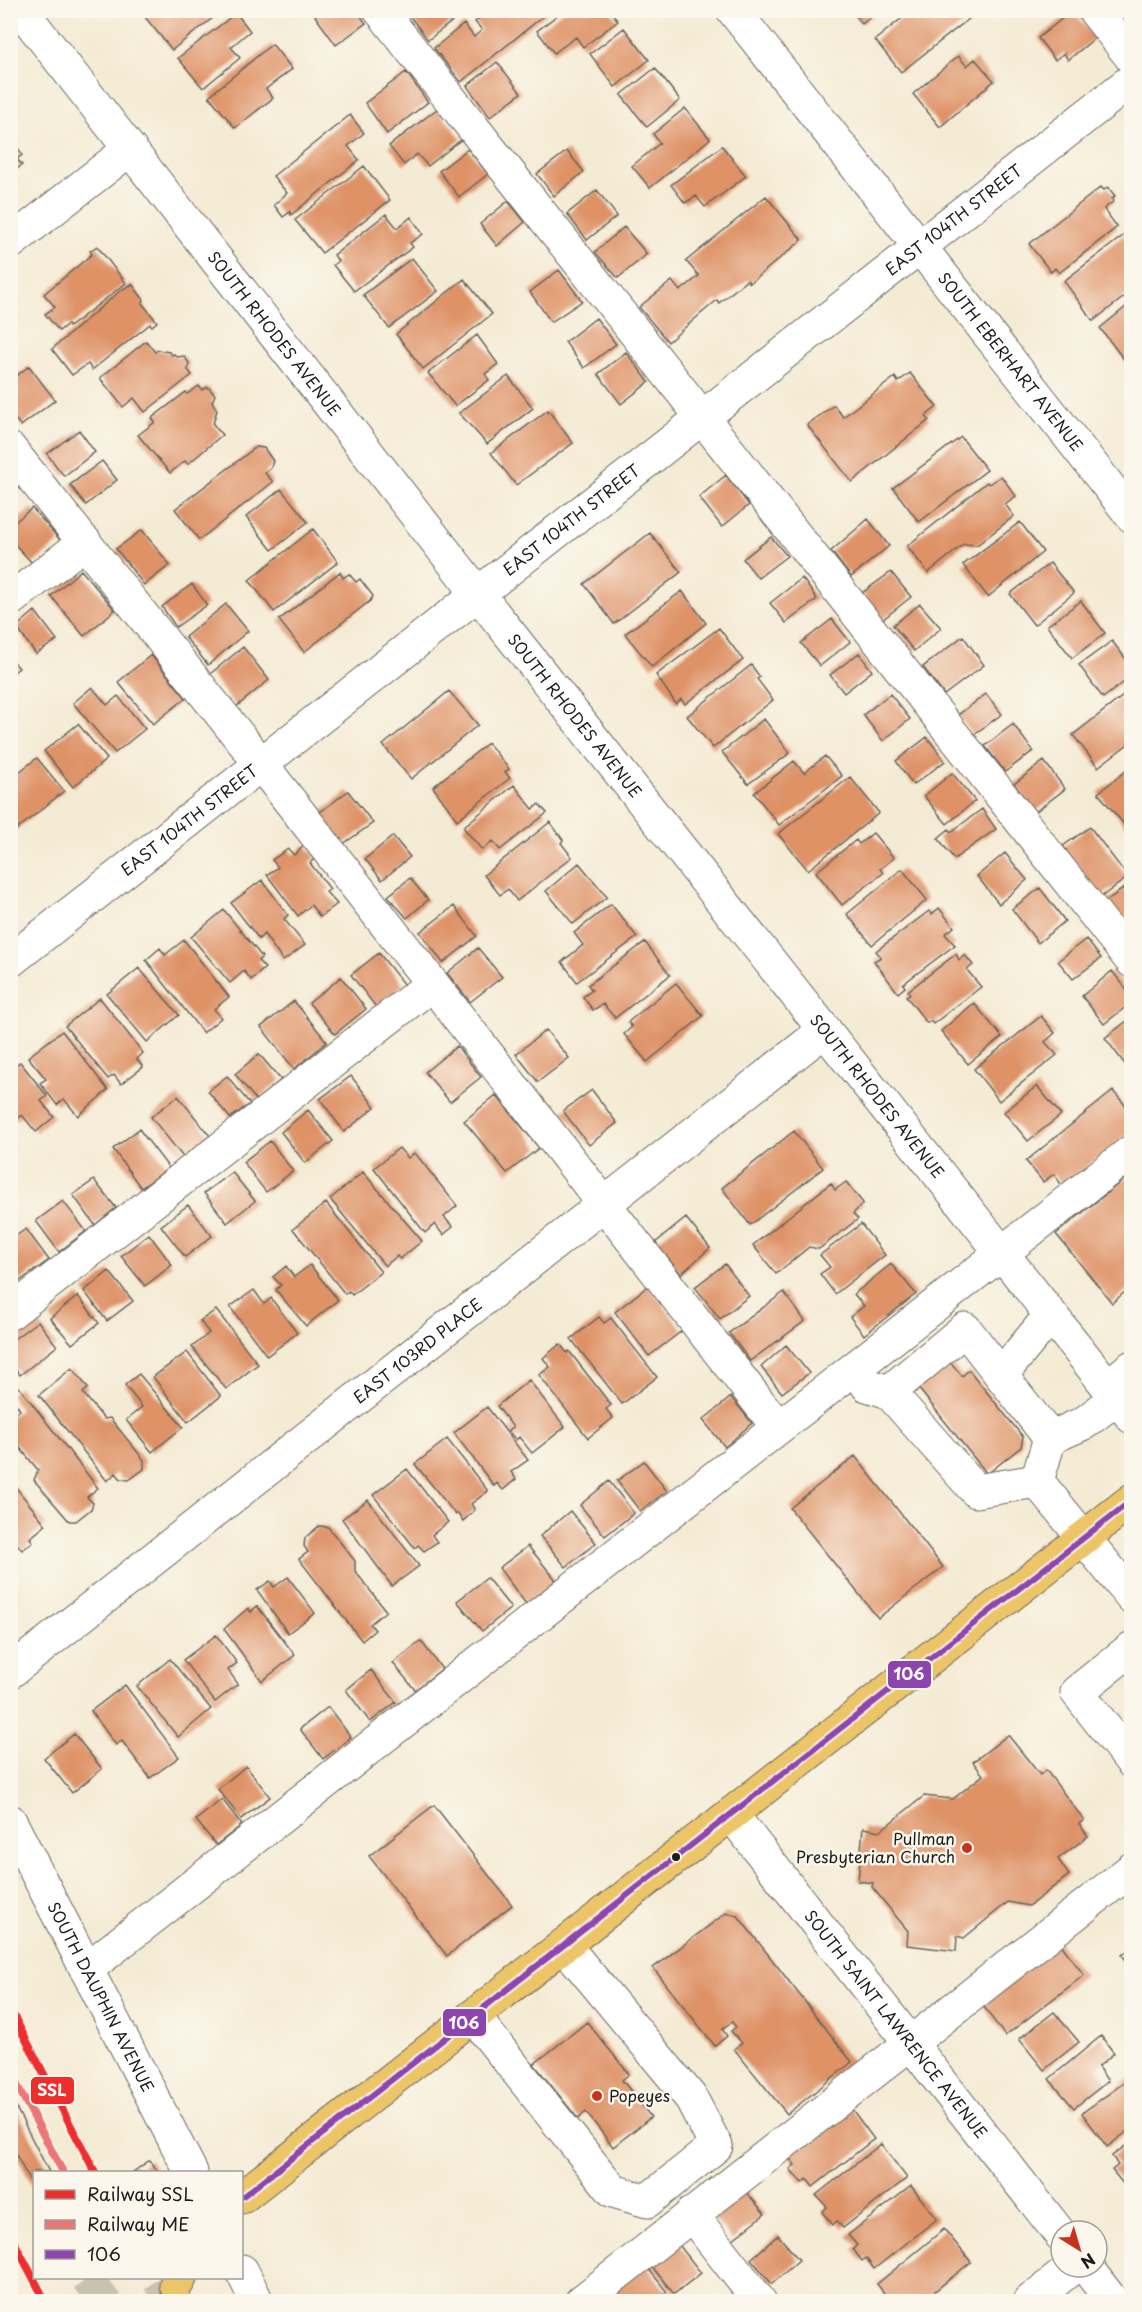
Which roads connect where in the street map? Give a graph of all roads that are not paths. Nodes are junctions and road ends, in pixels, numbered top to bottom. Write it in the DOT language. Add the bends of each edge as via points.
graph roads {
  1 [pos="21,10"];
  2 [pos="380,10"];
  3 [pos="733,10"];
  4 [pos="1094,10"];
  5 [pos="1131,58"];
  6 [pos="1131,80"];
  7 [pos="130,149"];
  8 [pos="10,243"];
  9 [pos="919,248"];
  10 [pos="701,419"];
  11 [pos="10,449"];
  12 [pos="1131,516"];
  13 [pos="85,542"];
  14 [pos="478,594"];
  15 [pos="10,600"];
  16 [pos="261,764"];
  17 [pos="10,961"];
  18 [pos="1131,961"];
  19 [pos="432,984"];
  20 [pos="825,1030"];
  21 [pos="1131,1150"];
  22 [pos="603,1205"];
  23 [pos="1002,1253"];
  24 [pos="10,1313"];
  25 [pos="1051,1315"];
  26 [pos="1001,1375"];
  27 [pos="842,1377"];
  28 [pos="888,1392"];
  29 [pos="1122,1392"];
  30 [pos="778,1427"];
  31 [pos="1050,1438"];
  32 [pos="1037,1481"];
  33 [pos="1131,1500"];
  34 [pos="1084,1537"];
  35 [pos="1131,1597"];
  36 [pos="1131,1648"];
  37 [pos="10,1672"];
  38 [pos="1131,1762"];
  39 [pos="731,1814"];
  40 [pos="10,1821"];
  41 [pos="1131,1871"];
  42 [pos="564,1944"];
  43 [pos="88,1968"];
  44 [pos="473,2016"];
  45 [pos="910,2043"];
  46 [pos="190,2171"];
  47 [pos="243,2196"];
  48 [pos="691,2214"];
  49 [pos="1049,2220"];
  50 [pos="243,2273"];
  51 [pos="1057,2279"];
  52 [pos="1096,2279"];
  53 [pos="257,2301"];
  54 [pos="580,2301"];
  55 [pos="760,2301"];
  56 [pos="1029,2301"];
  57 [pos="1113,2301"];
  1 -- 7 [label="street, SOUTH RHODES AVENUE"];
  2 -- 10 [label="street"];
  3 -- 9 [label="street, SOUTH EBERHART AVENUE"];
  4 -- 5 [label="street"];
  6 -- 9 [label="street, EAST 104TH STREET"];
  7 -- 8 [label="street"];
  7 -- 14 [label="street, SOUTH RHODES AVENUE"];
  9 -- 10 [label="street, EAST 104TH STREET"];
  9 -- 12 [label="street, SOUTH EBERHART AVENUE"];
  10 -- 14 [label="street, EAST 104TH STREET"];
  10 -- 18 [label="street"];
  11 -- 13 [label="street"];
  13 -- 15 [label="street"];
  13 -- 16 [label="street"];
  14 -- 16 [label="street, EAST 104TH STREET"];
  14 -- 20 [label="street, SOUTH RHODES AVENUE"];
  16 -- 17 [label="street, EAST 104TH STREET"];
  16 -- 19 [label="street"];
  19 -- 22 [label="street"];
  19 -- 24 [label="street"];
  20 -- 22 [label="street, EAST 103RD PLACE"];
  20 -- 23 [label="street, SOUTH RHODES AVENUE"];
  21 -- 23 [label="street"];
  22 -- 30 [label="street"];
  22 -- 37 [label="street, EAST 103RD PLACE"];
  23 -- 25 [label="street, SOUTH RHODES AVENUE"];
  23 -- 27 [label="street"];
  25 -- 26 [label="street"];
  25 -- 29 [label="street, SOUTH RHODES AVENUE"];
  26 -- 28 [label="street" via="965,1329"];
  26 -- 31 [label="street"];
  27 -- 28 [label="street"];
  27 -- 30 [label="street"];
  28 -- 32 [label="street" via="976,1491"];
  29 -- 31 [label="street" via="1084,1423"];
  30 -- 43 [label="street"];
  31 -- 32 [label="street"];
  32 -- 34 [label="street"];
  33 -- 34 [label="main road"];
  34 -- 35 [label="street"];
  34 -- 39 [label="main road"];
  36 -- 38 [label="street" via="1077,1692"];
  39 -- 42 [label="main road"];
  39 -- 45 [label="street, SOUTH SAINT LAWRENCE AVENUE"];
  40 -- 43 [label="street, SOUTH DAUPHIN AVENUE"];
  41 -- 45 [label="street"];
  42 -- 44 [label="main road"];
  42 -- 44 [label="street" via="691,2098 716,2146 647,2201 613,2190"];
  43 -- 46 [label="street, SOUTH DAUPHIN AVENUE"];
  44 -- 47 [label="main road"];
  45 -- 48 [label="street"];
  45 -- 49 [label="street, SOUTH SAINT LAWRENCE AVENUE"];
  48 -- 54 [label="street"];
  48 -- 55 [label="street"];
  50 -- 53 [label="street"];
  51 -- 56 [label="street"];
  52 -- 57 [label="street"];
}
